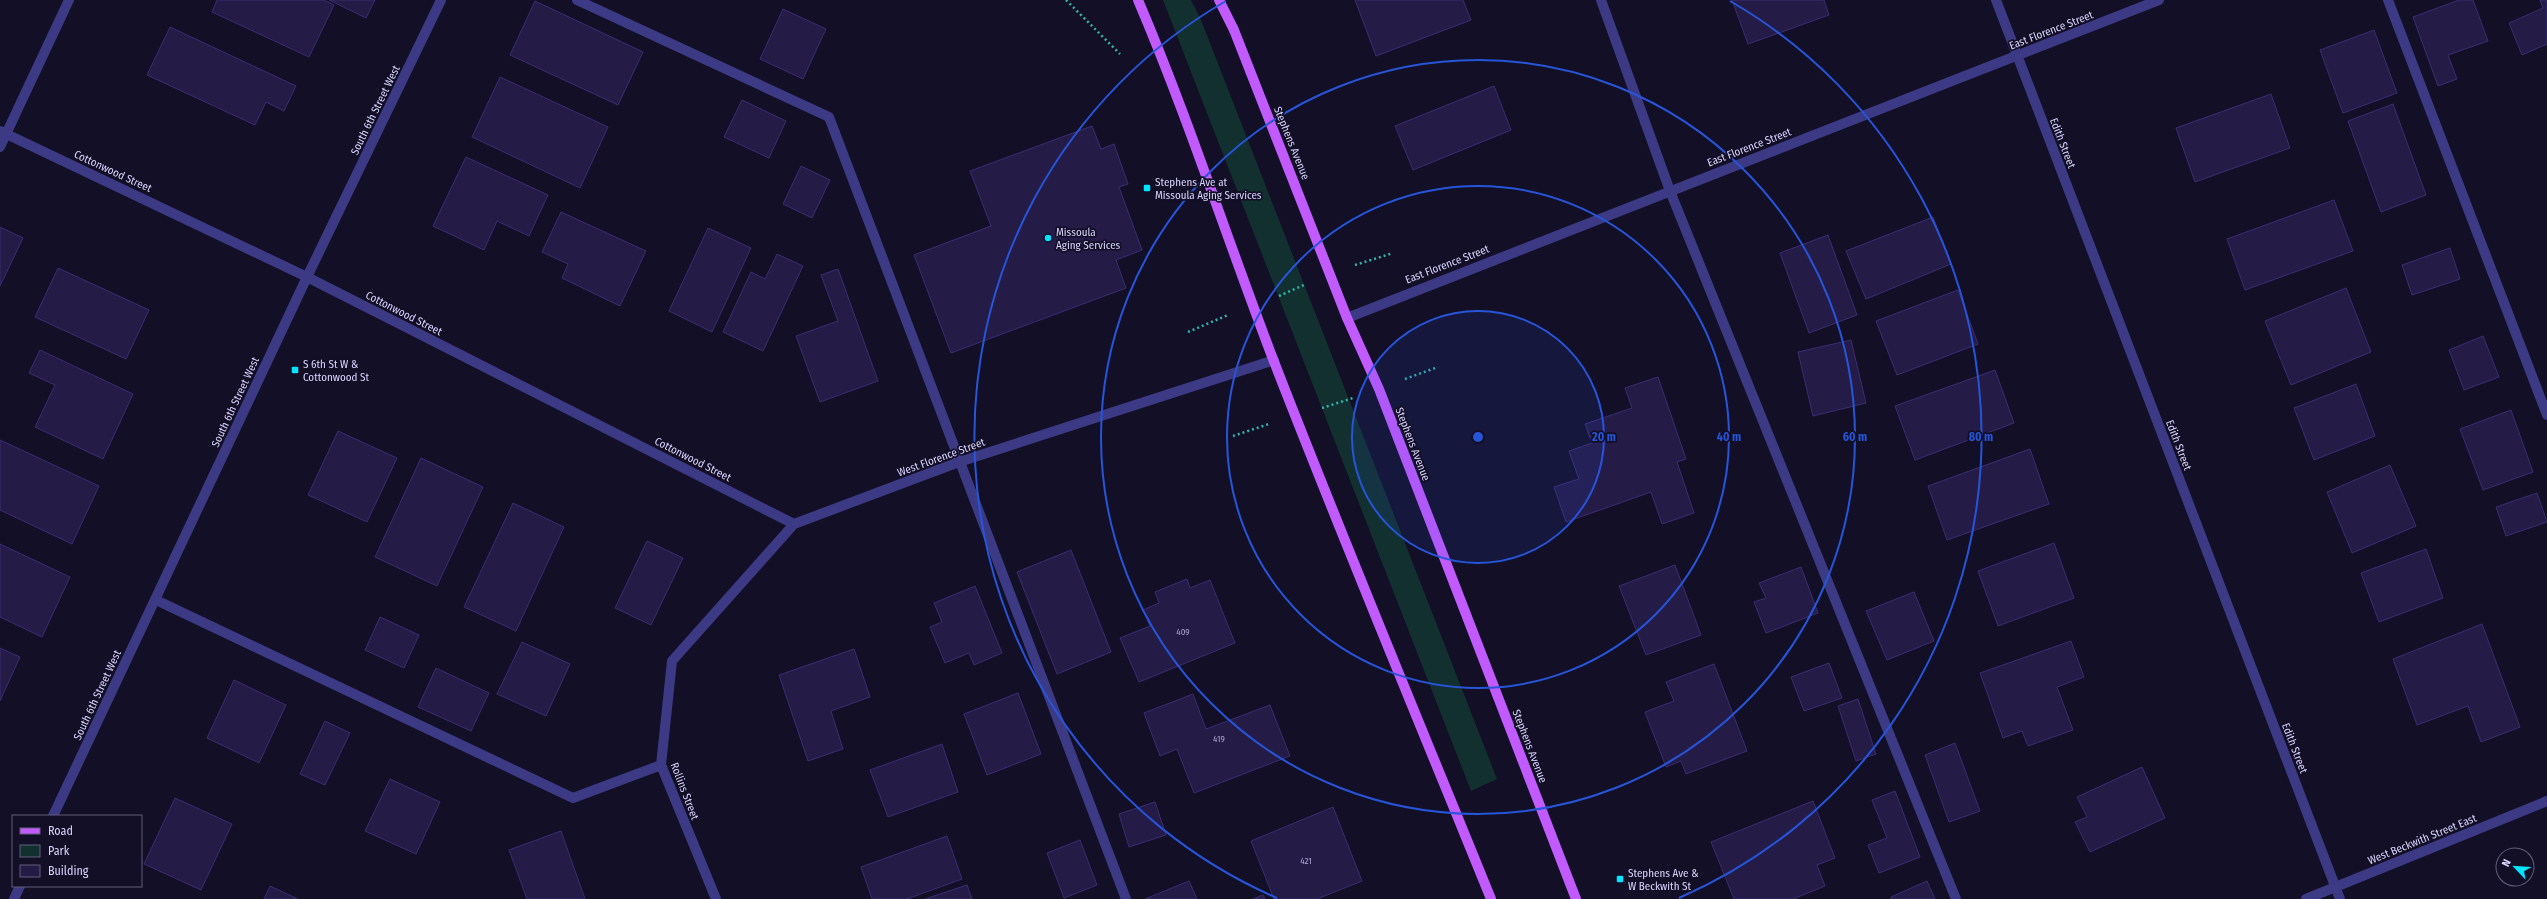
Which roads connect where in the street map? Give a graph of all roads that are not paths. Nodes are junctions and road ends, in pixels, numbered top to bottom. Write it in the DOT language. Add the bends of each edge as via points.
graph roads {
  1 [pos="70,0"];
  2 [pos="441,0"];
  3 [pos="577,0"];
  4 [pos="1138,0"];
  5 [pos="1219,0"];
  6 [pos="1601,0"];
  7 [pos="1996,0"];
  8 [pos="2159,0"];
  9 [pos="2388,0"];
  10 [pos="2017,55"];
  11 [pos="3,132"];
  12 [pos="0,147"];
  13 [pos="1670,191"];
  14 [pos="307,277"];
  15 [pos="1347,318"];
  16 [pos="1274,360"];
  17 [pos="2547,415"];
  18 [pos="959,462"];
  19 [pos="794,524"];
  20 [pos="156,600"];
  21 [pos="672,662"];
  22 [pos="661,765"];
  23 [pos="2547,801"];
  24 [pos="53,815"];
  25 [pos="20,887"];
  26 [pos="2336,888"];
  27 [pos="14,899"];
  28 [pos="716,899"];
  29 [pos="1126,899"];
  30 [pos="1491,899"];
  31 [pos="1576,899"];
  32 [pos="1956,899"];
  33 [pos="2306,899"];
  34 [pos="2340,899"];
  1 -- 11 [label="street"];
  2 -- 14 [label="street, South 6th Street West"];
  3 -- 18 [label="street" via="829,117"];
  4 -- 16 [label="main road" via="1168,70"];
  5 -- 15 [label="main road, Stephens Avenue" via="1234,30"];
  6 -- 13 [label="street"];
  7 -- 10 [label="street, Edith Street"];
  8 -- 10 [label="street, East Florence Street"];
  9 -- 17 [label="street"];
  10 -- 13 [label="street, East Florence Street"];
  10 -- 26 [label="street, Edith Street"];
  11 -- 12 [label="street"];
  11 -- 14 [label="street, Cottonwood Street"];
  13 -- 15 [label="street, East Florence Street"];
  13 -- 32 [label="street"];
  14 -- 19 [label="street, Cottonwood Street"];
  14 -- 20 [label="street, South 6th Street West"];
  15 -- 31 [label="main road, Stephens Avenue" via="1379,389"];
  16 -- 18 [label="street, West Florence Street"];
  16 -- 30 [label="main road"];
  18 -- 19 [label="street, West Florence Street"];
  18 -- 29 [label="street"];
  19 -- 21 [label="street, West Florence Street"];
  20 -- 22 [label="street" via="573,798"];
  20 -- 24 [label="street, South 6th Street West"];
  21 -- 22 [label="street, Rollins Street"];
  22 -- 28 [label="street, Rollins Street"];
  23 -- 26 [label="street, West Beckwith Street East"];
  25 -- 27 [label="street"];
  26 -- 33 [label="street, West Beckwith Street East"];
  26 -- 34 [label="street, Edith Street"];
}
